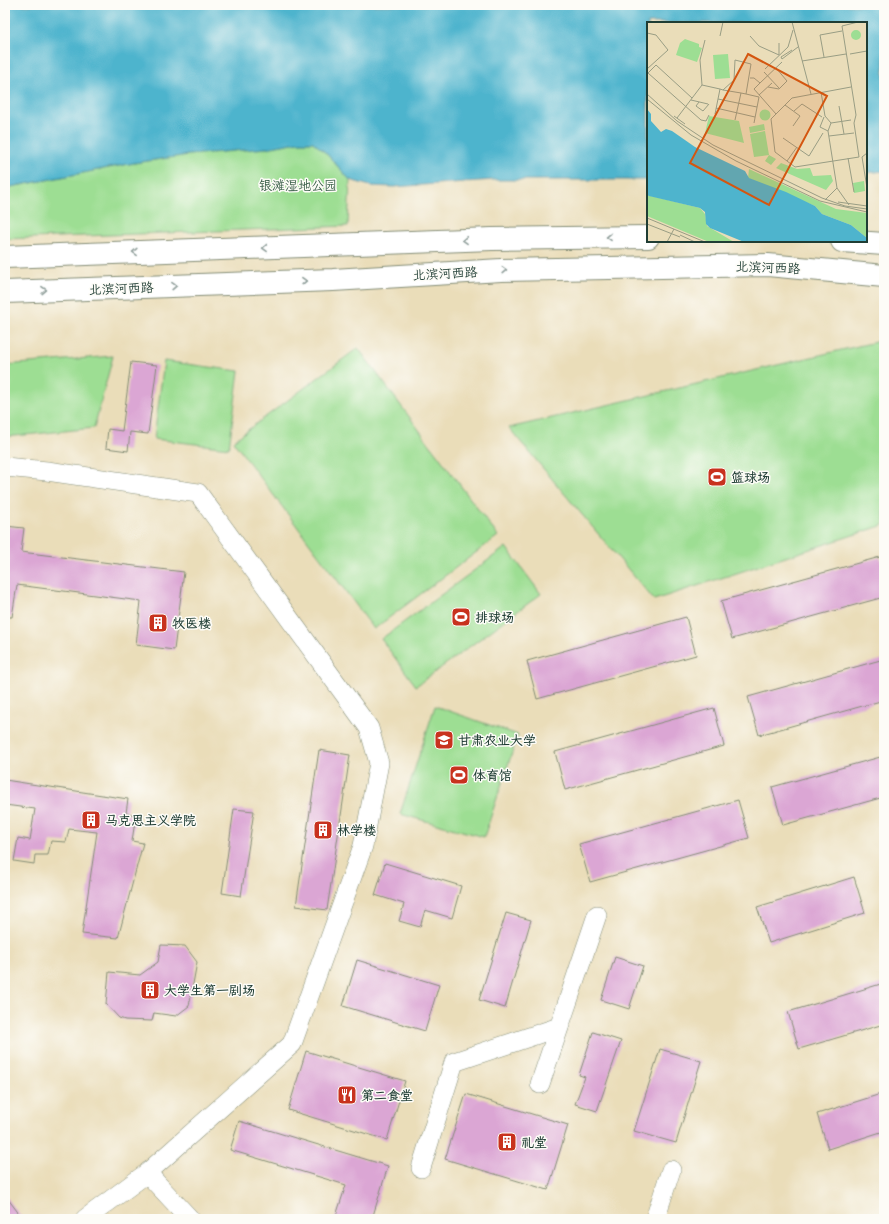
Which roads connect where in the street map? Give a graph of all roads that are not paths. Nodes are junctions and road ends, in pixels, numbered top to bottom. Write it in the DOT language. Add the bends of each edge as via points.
graph roads {
  1 [pos="647,237"];
  2 [pos="856,242"];
  3 [pos="884,244"];
  4 [pos="334,245"];
  5 [pos="5,257"];
  6 [pos="884,276"];
  7 [pos="333,280"];
  8 [pos="5,292"];
  9 [pos="5,467"];
  10 [pos="597,915"];
  11 [pos="559,1027"];
  12 [pos="540,1084"];
  13 [pos="421,1168"];
  14 [pos="671,1170"];
  15 [pos="146,1173"];
  16 [pos="85,1219"];
  17 [pos="190,1219"];
  18 [pos="655,1219"];
  1 -- 4 [label="main road, one-way"];
  2 -- 3 [label="main road"];
  4 -- 5 [label="main road, one-way"];
  4 -- 7 [label="main road"];
  7 -- 6 [label="main road, 北滨河西路, one-way" via="501,270 768,265"];
  8 -- 7 [label="main road, 北滨河西路, one-way"];
  9 -- 15 [label="street" via="198,493 369,728 379,763 363,846 292,1044"];
  10 -- 11 [label="street"];
  11 -- 12 [label="street"];
  11 -- 13 [label="street" via="454,1062"];
  14 -- 18 [label="street"];
  15 -- 16 [label="street"];
  15 -- 17 [label="street"];
}
